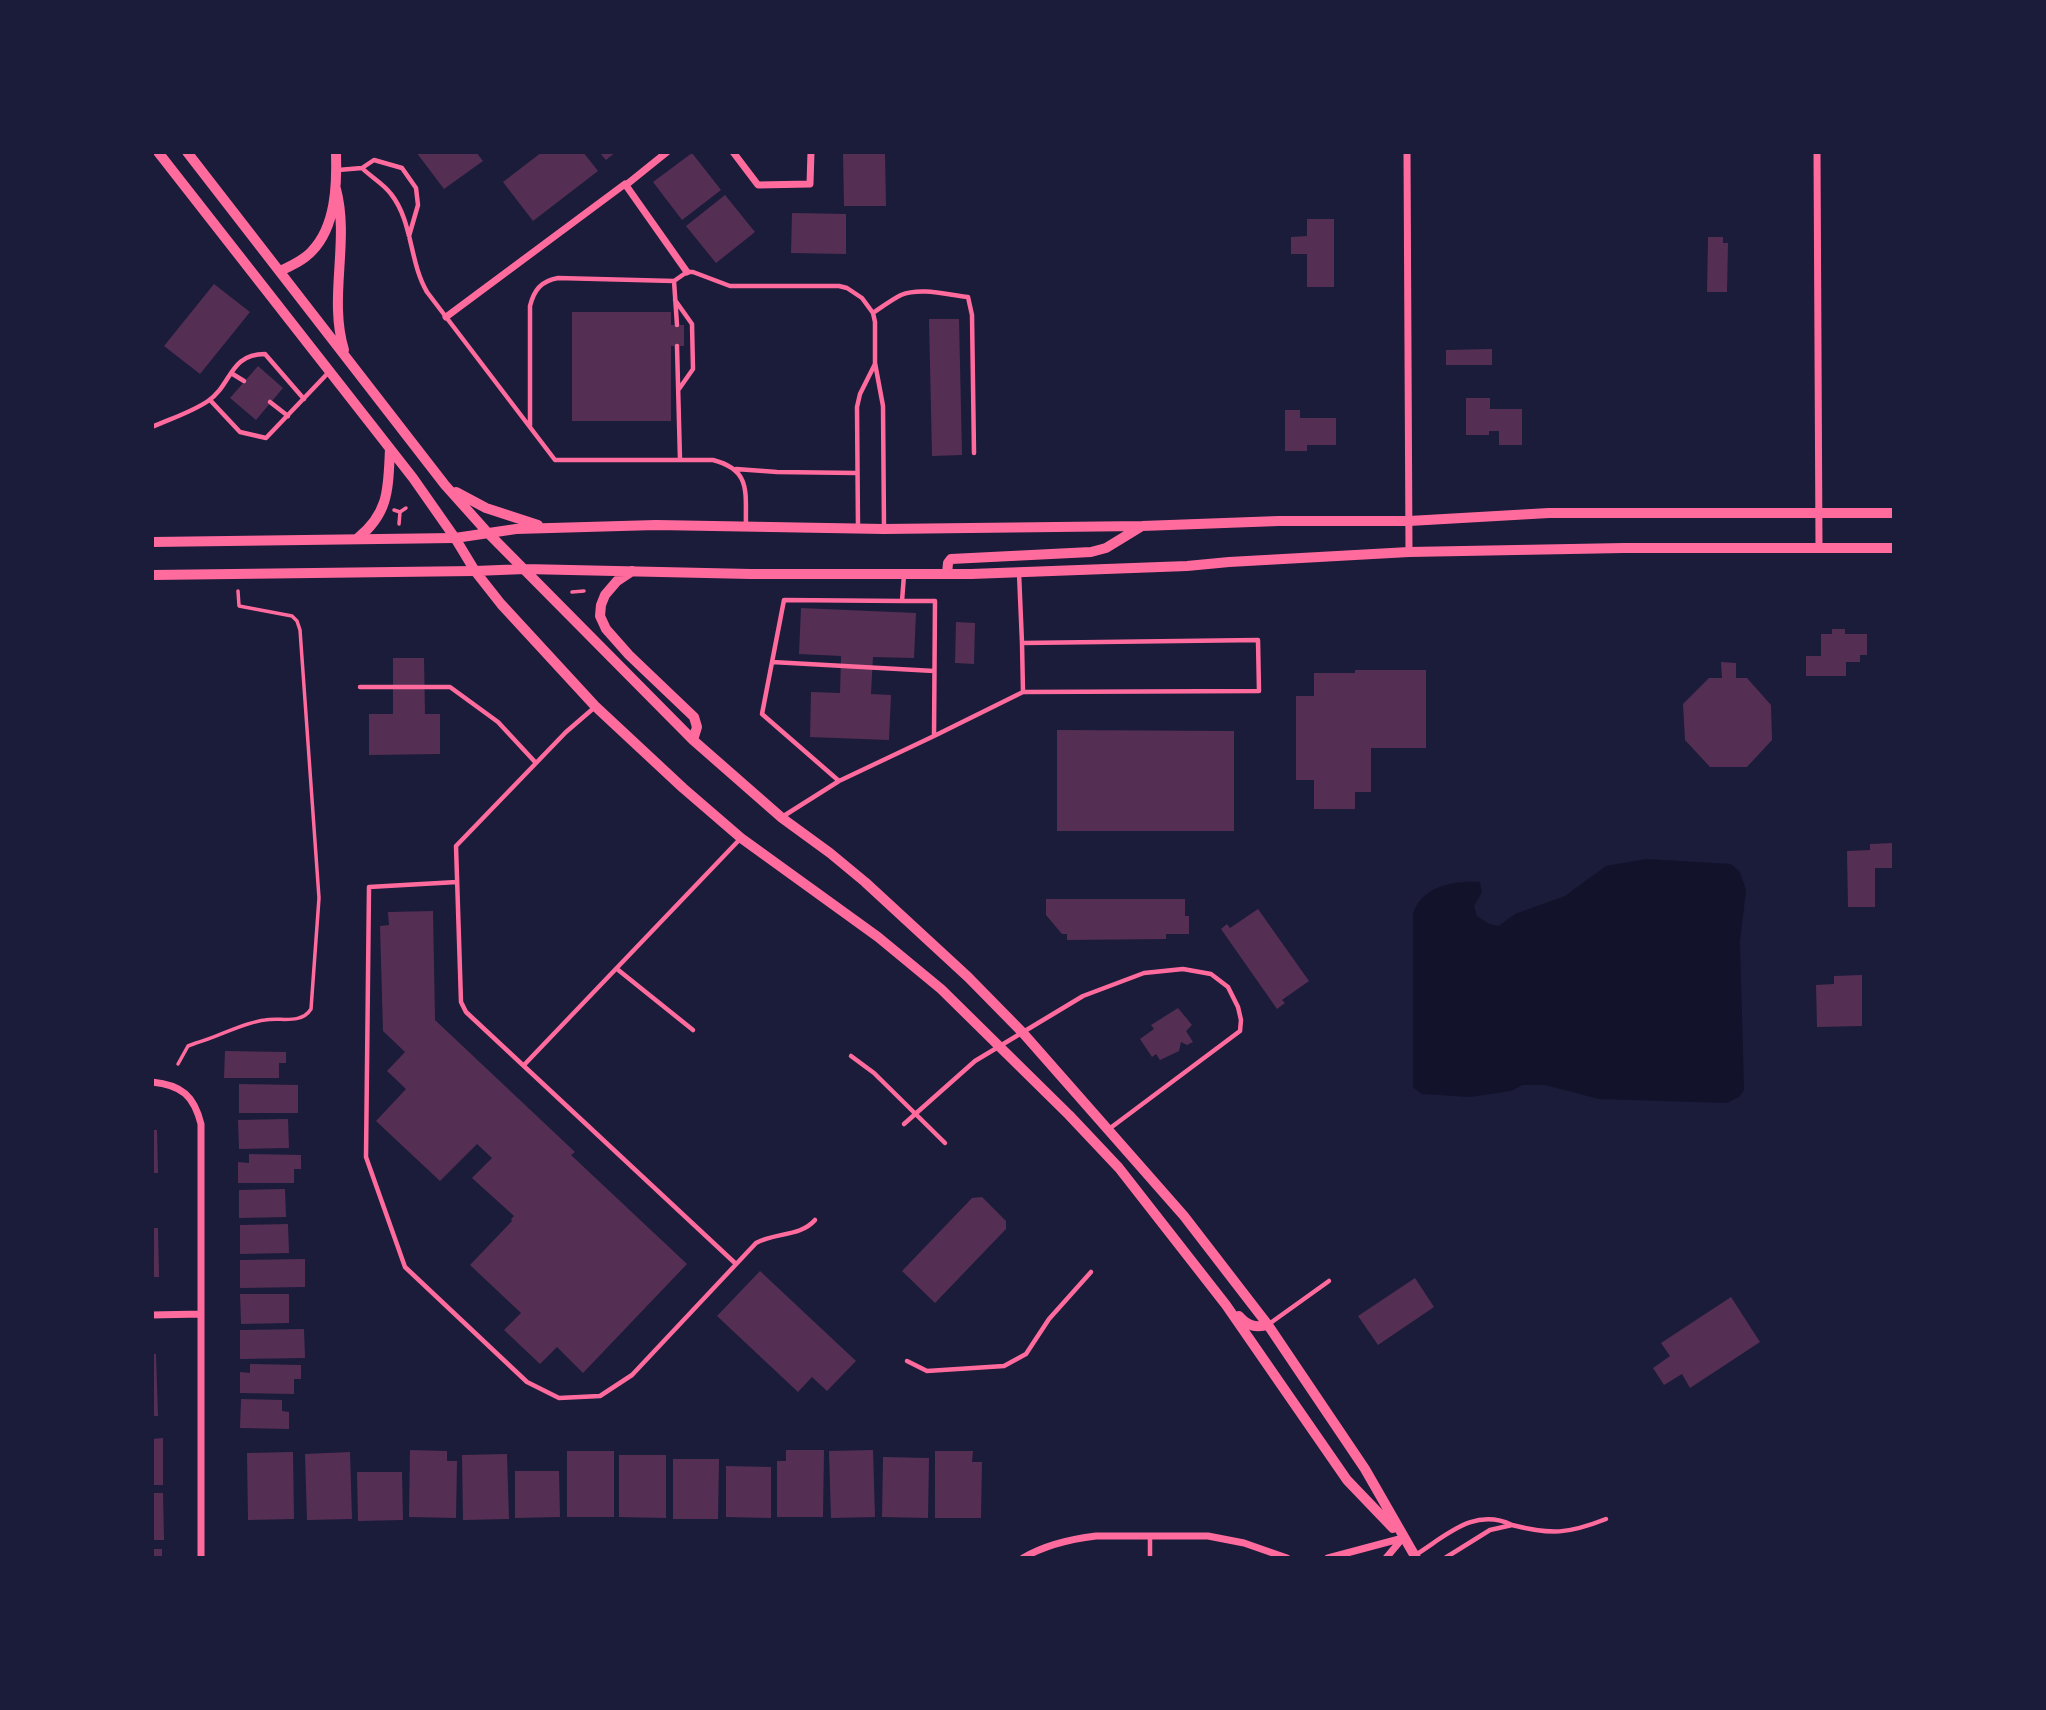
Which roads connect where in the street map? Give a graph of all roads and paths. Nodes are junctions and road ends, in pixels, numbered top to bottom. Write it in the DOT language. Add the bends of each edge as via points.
graph roads {
  1 [pos="158,152"];
  2 [pos="187,152"];
  3 [pos="336,152"];
  4 [pos="667,152"];
  5 [pos="733,152"];
  6 [pos="811,152"];
  7 [pos="1407,152"];
  8 [pos="1817,152"];
  9 [pos="362,168"];
  10 [pos="337,170"];
  11 [pos="626,185"];
  12 [pos="336,190"];
  13 [pos="409,236"];
  14 [pos="280,271"];
  15 [pos="687,272"];
  16 [pos="674,281"];
  17 [pos="676,300"];
  18 [pos="873,313"];
  19 [pos="446,317"];
  20 [pos="677,325"];
  21 [pos="677,346"];
  22 [pos="347,358"];
  23 [pos="875,363"];
  24 [pos="330,371"];
  25 [pos="231,373"];
  26 [pos="244,382"];
  27 [pos="678,390"];
  28 [pos="304,399"];
  29 [pos="210,400"];
  30 [pos="270,402"];
  31 [pos="289,416"];
  32 [pos="530,426"];
  33 [pos="152,427"];
  34 [pos="390,449"];
  35 [pos="974,453"];
  36 [pos="680,460"];
  37 [pos="736,469"];
  38 [pos="857,473"];
  39 [pos="445,485"];
  40 [pos="406,508"];
  41 [pos="400,513"];
  42 [pos="1819,513"];
  43 [pos="1894,513"];
  44 [pos="1409,521"];
  45 [pos="1142,526"];
  46 [pos="746,527"];
  47 [pos="549,528"];
  48 [pos="858,529"];
  49 [pos="884,529"];
  50 [pos="488,533"];
  51 [pos="358,538"];
  52 [pos="455,538"];
  53 [pos="152,542"];
  54 [pos="1819,548"];
  55 [pos="1894,548"];
  56 [pos="1409,552"];
  57 [pos="525,569"];
  58 [pos="475,571"];
  59 [pos="632,571"];
  60 [pos="1019,572"];
  61 [pos="947,574"];
  62 [pos="152,575"];
  63 [pos="904,575"];
  64 [pos="583,579"];
  65 [pos="238,591"];
  66 [pos="584,591"];
  67 [pos="572,592"];
  68 [pos="593,592"];
  69 [pos="902,601"];
  70 [pos="1022,643"];
  71 [pos="772,662"];
  72 [pos="934,671"];
  73 [pos="360,687"];
  74 [pos="1023,692"];
  75 [pos="596,706"];
  76 [pos="934,736"];
  77 [pos="693,740"];
  78 [pos="536,763"];
  79 [pos="839,781"];
  80 [pos="782,818"];
  81 [pos="741,838"];
  82 [pos="457,882"];
  83 [pos="617,969"];
  84 [pos="694,1030"];
  85 [pos="1023,1033"];
  86 [pos="1000,1045"];
  87 [pos="851,1056"];
  88 [pos="177,1064"];
  89 [pos="524,1065"];
  90 [pos="152,1082"];
  91 [pos="915,1114"];
  92 [pos="904,1124"];
  93 [pos="1109,1129"];
  94 [pos="945,1143"];
  95 [pos="815,1220"];
  96 [pos="736,1264"];
  97 [pos="1091,1272"];
  98 [pos="1329,1281"];
  99 [pos="1226,1305"];
  100 [pos="201,1314"];
  101 [pos="152,1315"];
  102 [pos="1268,1325"];
  103 [pos="907,1362"];
  104 [pos="1606,1520"];
  105 [pos="1512,1525"];
  106 [pos="1150,1536"];
  107 [pos="1403,1538"];
  108 [pos="1415,1557"];
  109 [pos="201,1558"];
  110 [pos="1023,1558"];
  111 [pos="1150,1558"];
  112 [pos="1287,1558"];
  113 [pos="1328,1558"];
  114 [pos="1386,1558"];
  115 [pos="1446,1558"];
  1 -- 24 [label="main road"];
  2 -- 14 [label="main road"];
  3 -- 10 [label="main road"];
  4 -- 11 [label="street"];
  5 -- 6 [label="street" via="758,185 810,184"];
  7 -- 44 [label="street"];
  8 -- 42 [label="street"];
  9 -- 10 [label="lane"];
  9 -- 13 [label="lane" via="390,192"];
  9 -- 13 [label="lane" via="374,160 402,168 416,188 418,205"];
  10 -- 12 [label="main road"];
  11 -- 15 [label="street"];
  11 -- 19 [label="street"];
  12 -- 14 [label="main road" via="321,239 310,253"];
  12 -- 22 [label="main road" via="341,224 337,294"];
  13 -- 19 [label="lane" via="421,282"];
  14 -- 22 [label="main road"];
  15 -- 16 [label="lane"];
  15 -- 18 [label="lane" via="739,287 839,286 862,298"];
  16 -- 17 [label="lane"];
  16 -- 32 [label="lane" via="558,278 536,289 530,306"];
  17 -- 20 [label="lane"];
  17 -- 27 [label="lane" via="692,324 693,369"];
  18 -- 23 [label="lane"];
  18 -- 35 [label="lane" via="908,293 968,297"];
  19 -- 32 [label="lane"];
  21 -- 27 [label="lane"];
  22 -- 39 [label="main road"];
  23 -- 38 [label="lane" via="857,407"];
  23 -- 49 [label="lane" via="883,406"];
  24 -- 28 [label="lane"];
  24 -- 34 [label="main road"];
  25 -- 26 [label="lane"];
  25 -- 28 [label="lane" via="251,354 265,355"];
  25 -- 29 [label="lane"];
  27 -- 36 [label="lane"];
  28 -- 31 [label="lane"];
  29 -- 31 [label="lane" via="240,432 266,438"];
  29 -- 33 [label="lane"];
  30 -- 31 [label="lane"];
  32 -- 36 [label="lane" via="555,460"];
  34 -- 51 [label="main road" via="386,503"];
  34 -- 52 [label="main road"];
  36 -- 37 [label="lane" via="713,460"];
  37 -- 38 [label="lane"];
  37 -- 46 [label="lane" via="744,485"];
  38 -- 48 [label="lane"];
  39 -- 47 [label="main road" via="486,508"];
  39 -- 50 [label="main road"];
  40 -- 41 [label="path"];
  42 -- 43 [label="main road"];
  42 -- 44 [label="main road" via="1549,513"];
  42 -- 54 [label="street"];
  44 -- 45 [label="main road"];
  44 -- 56 [label="street"];
  45 -- 49 [label="main road"];
  45 -- 61 [label="main road" via="1091,552 951,559"];
  46 -- 47 [label="main road"];
  46 -- 48 [label="main road"];
  47 -- 50 [label="main road"];
  48 -- 49 [label="main road"];
  50 -- 52 [label="main road"];
  50 -- 57 [label="main road"];
  51 -- 52 [label="street"];
  51 -- 53 [label="street"];
  52 -- 58 [label="main road"];
  54 -- 55 [label="main road"];
  54 -- 56 [label="main road"];
  56 -- 60 [label="main road"];
  57 -- 58 [label="main road"];
  57 -- 59 [label="main road"];
  57 -- 77 [label="main road"];
  58 -- 62 [label="street"];
  58 -- 75 [label="main road"];
  59 -- 63 [label="main road"];
  59 -- 77 [label="main road" via="605,595 600,617 629,655 694,717"];
  60 -- 61 [label="main road"];
  60 -- 70 [label="lane"];
  61 -- 63 [label="main road"];
  63 -- 69 [label="lane"];
  64 -- 66 [label="path"];
  65 -- 88 [label="path" via="239,606 292,617 300,631 319,898 310,1009 297,1019 263,1020 188,1046"];
  66 -- 67 [label="path"];
  66 -- 68 [label="path"];
  69 -- 71 [label="lane" via="784,600"];
  69 -- 72 [label="lane" via="935,601"];
  70 -- 74 [label="lane"];
  70 -- 74 [label="lane" via="1258,640 1259,691"];
  71 -- 72 [label="lane"];
  71 -- 79 [label="lane" via="762,714"];
  72 -- 76 [label="lane"];
  73 -- 78 [label="lane" via="450,687 498,722"];
  74 -- 76 [label="lane"];
  75 -- 78 [label="lane"];
  75 -- 81 [label="main road"];
  76 -- 79 [label="lane"];
  77 -- 80 [label="main road"];
  78 -- 82 [label="lane" via="456,846"];
  79 -- 80 [label="lane"];
  80 -- 85 [label="main road" via="865,882"];
  81 -- 83 [label="lane"];
  81 -- 86 [label="main road" via="878,937"];
  82 -- 89 [label="lane" via="463,1008"];
  82 -- 96 [label="lane" via="369,887 366,1157 405,1267 527,1382 559,1398 600,1396 632,1375"];
  83 -- 84 [label="lane"];
  83 -- 89 [label="lane"];
  85 -- 86 [label="lane"];
  85 -- 93 [label="main road"];
  85 -- 93 [label="lane" via="1083,996 1144,973 1184,969 1211,974 1228,987 1238,1007 1240,1031"];
  86 -- 91 [label="lane" via="970,1064"];
  86 -- 99 [label="main road" via="1119,1168"];
  87 -- 91 [label="lane"];
  89 -- 96 [label="lane"];
  90 -- 100 [label="street" via="188,1095 201,1124"];
  91 -- 92 [label="lane"];
  91 -- 94 [label="lane"];
  93 -- 102 [label="main road" via="1191,1224"];
  95 -- 96 [label="lane" via="804,1230 763,1239"];
  97 -- 103 [label="lane" via="1049,1319 1027,1354 1004,1366 927,1371"];
  98 -- 102 [label="lane"];
  99 -- 102 [label="main road" via="1245,1323"];
  99 -- 107 [label="main road" via="1347,1480"];
  100 -- 101 [label="street"];
  100 -- 109 [label="street"];
  102 -- 107 [label="main road" via="1365,1469"];
  104 -- 105 [label="lane" via="1566,1532"];
  105 -- 108 [label="lane" via="1500,1519 1474,1520"];
  105 -- 115 [label="lane" via="1490,1530"];
  106 -- 110 [label="street" via="1078,1538"];
  106 -- 111 [label="lane"];
  106 -- 112 [label="street" via="1208,1536"];
  107 -- 108 [label="main road"];
  107 -- 113 [label="street"];
  107 -- 114 [label="street"];
}
